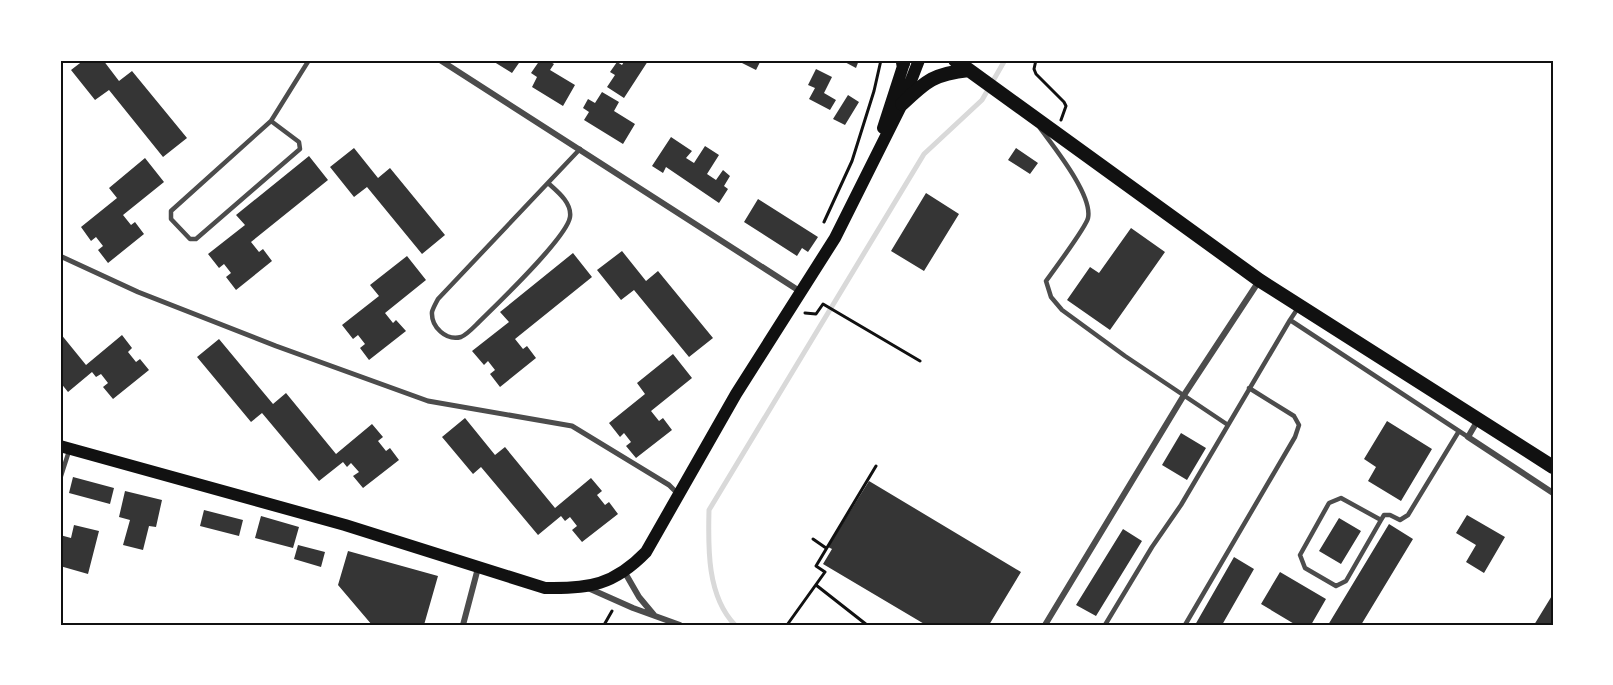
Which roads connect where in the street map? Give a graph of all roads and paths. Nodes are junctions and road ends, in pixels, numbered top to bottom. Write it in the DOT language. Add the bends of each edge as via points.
graph roads {
  1 [pos="309,60"];
  2 [pos="440,60"];
  3 [pos="881,60"];
  4 [pos="919,60"];
  5 [pos="955,60"];
  6 [pos="1036,60"];
  7 [pos="903,61"];
  8 [pos="974,74"];
  9 [pos="902,104"];
  10 [pos="1032,116"];
  11 [pos="272,121"];
  12 [pos="1054,132"];
  13 [pos="580,149"];
  14 [pos="869,169"];
  15 [pos="549,183"];
  16 [pos="822,229"];
  17 [pos="60,256"];
  18 [pos="1259,280"];
  19 [pos="801,292"];
  20 [pos="823,304"];
  21 [pos="1300,306"];
  22 [pos="1290,320"];
  23 [pos="920,361"];
  24 [pos="1249,388"];
  25 [pos="1184,395"];
  26 [pos="1478,420"];
  27 [pos="1228,425"];
  28 [pos="1459,431"];
  29 [pos="1468,437"];
  30 [pos="65,447"];
  31 [pos="876,466"];
  32 [pos="1553,467"];
  33 [pos="60,479"];
  34 [pos="1553,493"];
  35 [pos="680,496"];
  36 [pos="1381,520"];
  37 [pos="813,539"];
  38 [pos="826,548"];
  39 [pos="478,568"];
  40 [pos="624,571"];
  41 [pos="816,585"];
  42 [pos="588,588"];
  43 [pos="618,602"];
  44 [pos="655,616"];
  45 [pos="463,625"];
  46 [pos="604,625"];
  47 [pos="680,625"];
  48 [pos="787,625"];
  49 [pos="867,625"];
  50 [pos="1045,625"];
  51 [pos="1105,625"];
  52 [pos="1185,625"];
  1 -- 11 [label="lane"];
  2 -- 13 [label="street"];
  3 -- 16 [label="path" via="852,161"];
  4 -- 9 [label="main road"];
  5 -- 8 [label="main road"];
  6 -- 12 [label="path" via="1036,74 1066,106"];
  7 -- 14 [label="main road"];
  8 -- 9 [label="main road" via="950,72 925,81"];
  8 -- 10 [label="main road"];
  9 -- 14 [label="main road"];
  10 -- 12 [label="main road"];
  10 -- 25 [label="lane" via="1069,168 1087,204 1088,218 1046,281 1051,297 1062,310"];
  11 -- 11 [label="lane" via="299,142 300,148 196,239 190,240 171,219 171,211"];
  12 -- 18 [label="main road"];
  13 -- 15 [label="lane"];
  13 -- 19 [label="street"];
  14 -- 19 [label="main road" via="835,238"];
  15 -- 15 [label="lane" via="438,299 432,312 442,334 462,336 476,326 552,246 570,219 565,201"];
  17 -- 35 [label="street" via="159,300 428,401 572,426 669,485"];
  18 -- 21 [label="main road"];
  18 -- 25 [label="street"];
  19 -- 35 [label="main road" via="736,394"];
  20 -- 23 [label="path"];
  21 -- 22 [label="lane"];
  21 -- 26 [label="main road"];
  22 -- 24 [label="lane"];
  22 -- 28 [label="lane"];
  24 -- 27 [label="lane"];
  24 -- 52 [label="lane" via="1294,416 1299,425"];
  25 -- 27 [label="lane"];
  25 -- 50 [label="street"];
  26 -- 29 [label="street"];
  26 -- 32 [label="main road"];
  27 -- 51 [label="lane"];
  28 -- 29 [label="lane"];
  28 -- 36 [label="lane" via="1408,515 1400,520 1384,515"];
  29 -- 34 [label="street"];
  30 -- 33 [label="lane"];
  30 -- 39 [label="main road" via="345,525"];
  31 -- 38 [label="path"];
  35 -- 40 [label="main road" via="646,552"];
  36 -- 36 [label="lane" via="1346,581 1336,586 1305,568 1300,555 1329,503 1341,498"];
  37 -- 38 [label="path"];
  38 -- 41 [label="path" via="816,566 825,572"];
  39 -- 42 [label="main road" via="545,588"];
  39 -- 45 [label="street"];
  40 -- 42 [label="main road"];
  40 -- 44 [label="street"];
  41 -- 48 [label="path"];
  41 -- 49 [label="path"];
  42 -- 43 [label="street"];
  43 -- 44 [label="street"];
  43 -- 46 [label="path"];
  44 -- 47 [label="street"];
}
